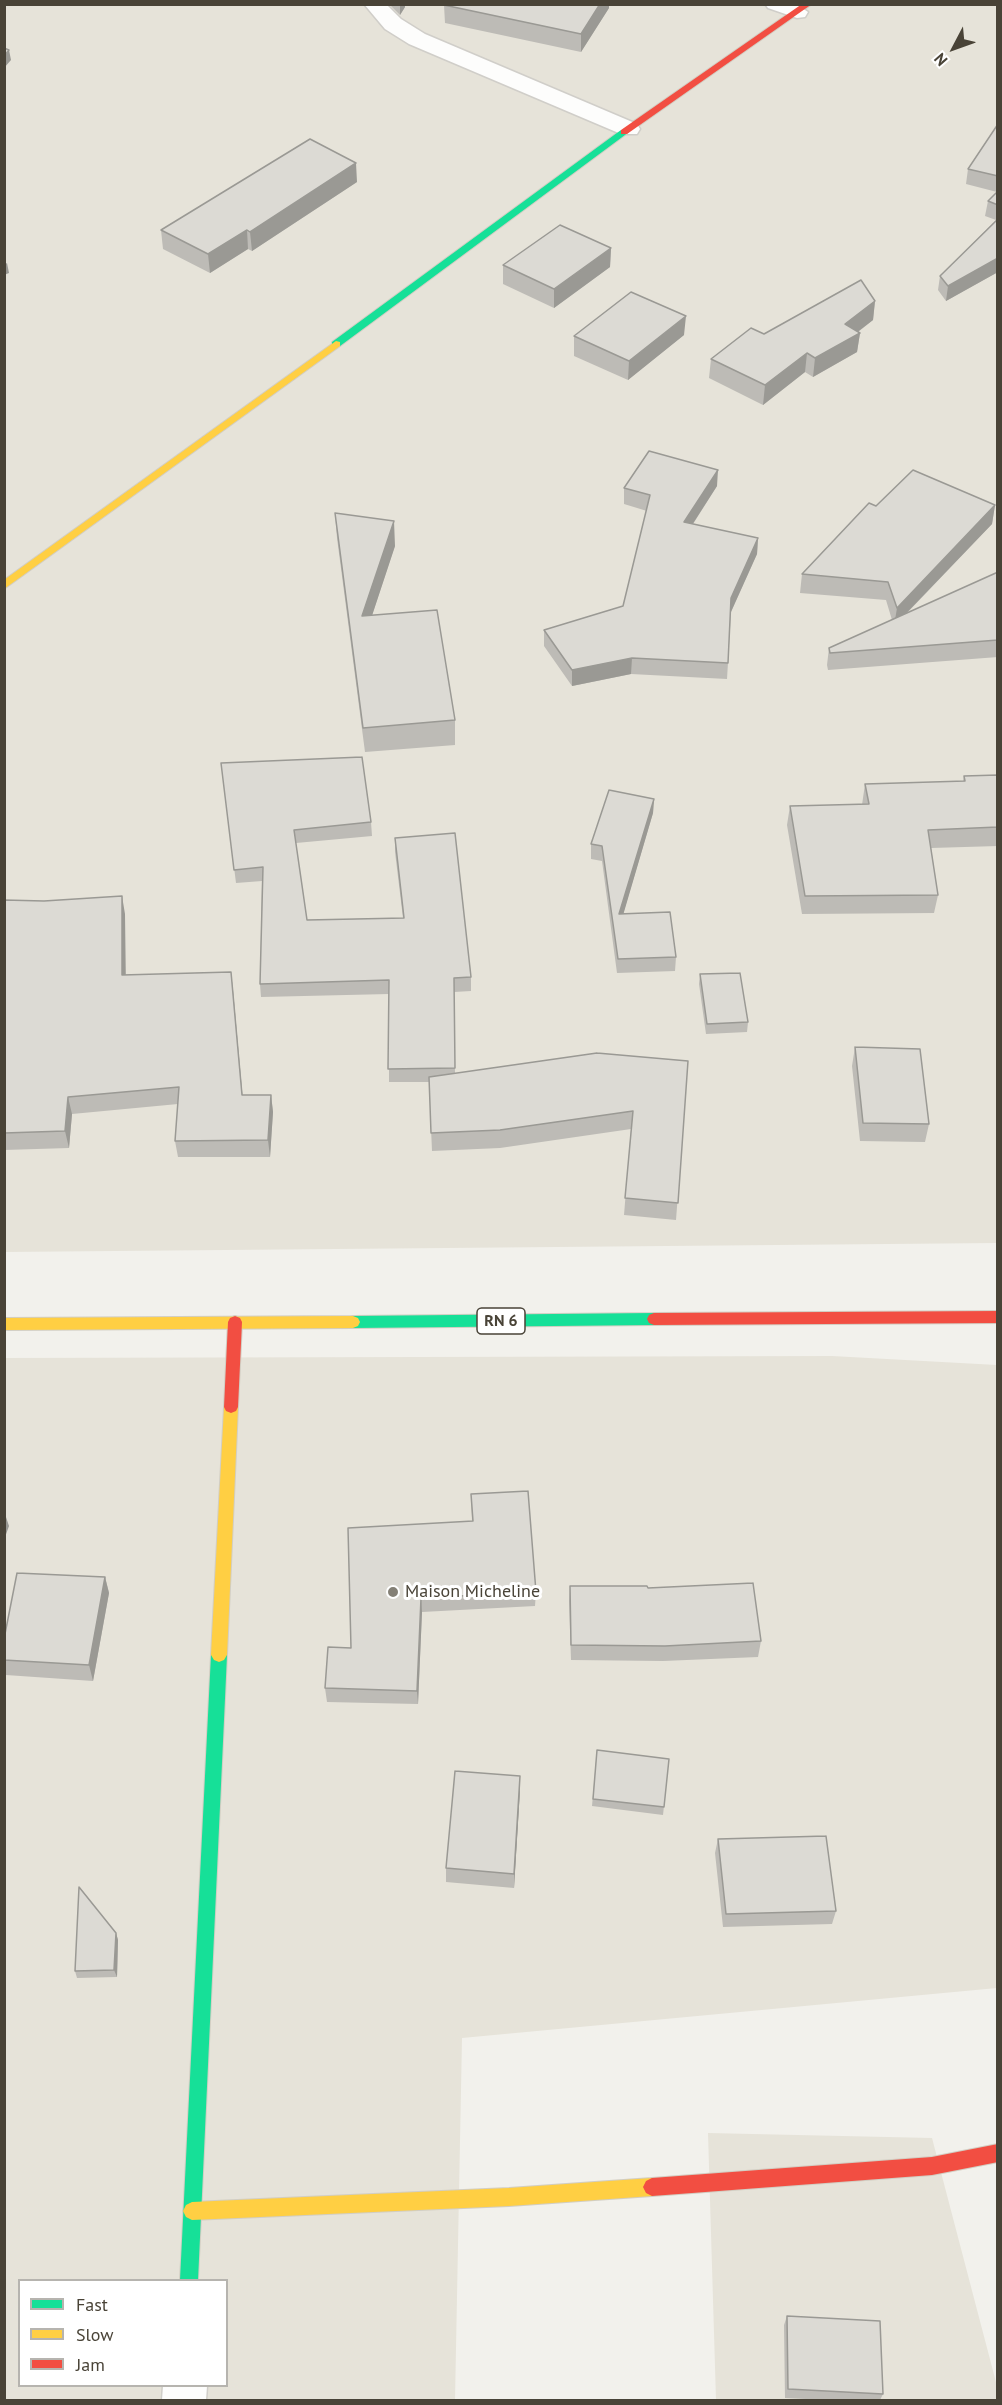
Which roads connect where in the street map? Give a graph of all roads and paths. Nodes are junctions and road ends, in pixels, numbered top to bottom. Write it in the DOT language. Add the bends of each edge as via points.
graph roads {
  1 [pos="775,4"];
  2 [pos="374,5"];
  3 [pos="802,8"];
  4 [pos="629,129"];
  5 [pos="4,586"];
  6 [pos="998,1317"];
  7 [pos="235,1322"];
  8 [pos="4,1324"];
  9 [pos="998,2153"];
  10 [pos="192,2211"];
  11 [pos="189,2279"];
  1 -- 3 [label="street"];
  2 -- 4 [label="street" via="393,24 417,39"];
  3 -- 4 [label="street"];
  4 -- 5 [label="street"];
  6 -- 7 [label="street, RN 6"];
  7 -- 8 [label="street, RN 6"];
  7 -- 10 [label="street"];
  9 -- 10 [label="street" via="932,2166 521,2196"];
  10 -- 11 [label="street"];
}
